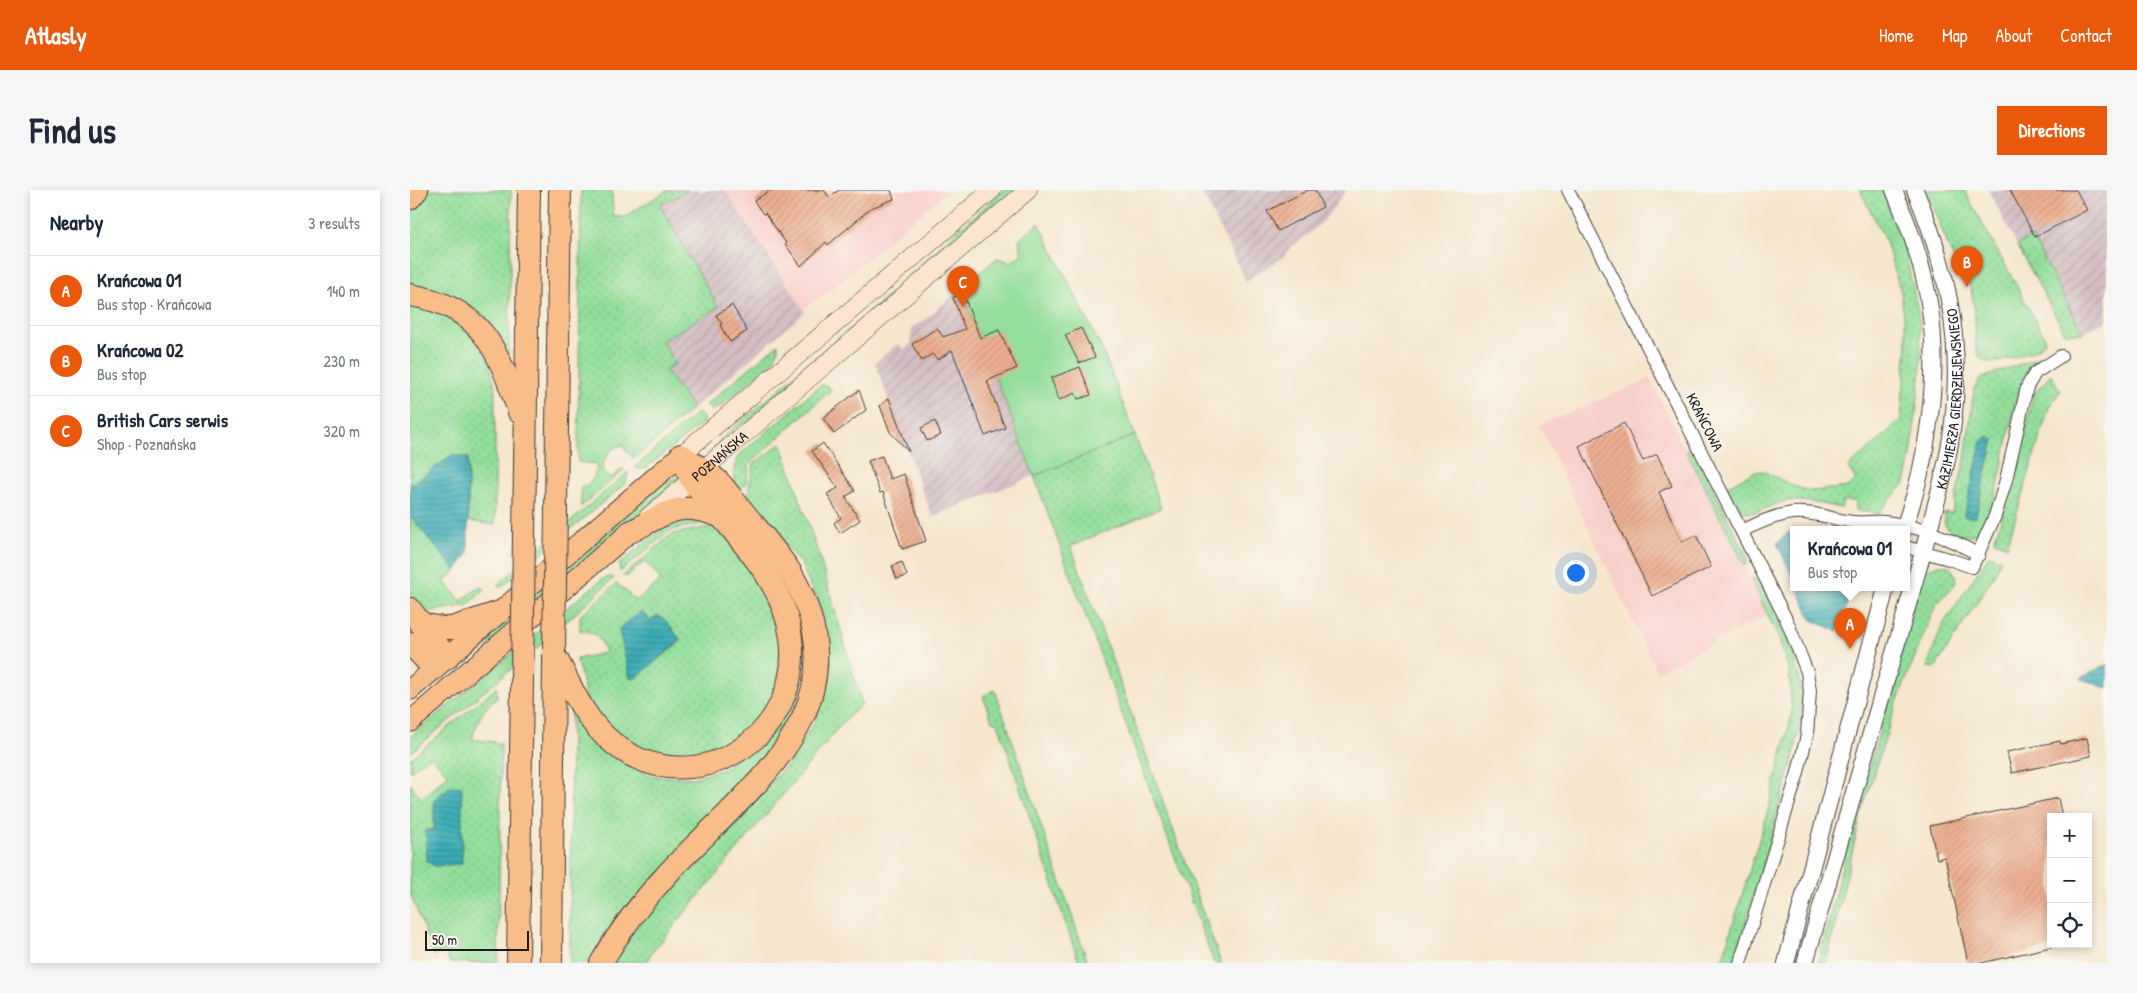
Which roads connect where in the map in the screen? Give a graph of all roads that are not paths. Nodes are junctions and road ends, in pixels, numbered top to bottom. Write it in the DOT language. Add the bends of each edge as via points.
graph roads {
  1 [pos="417,190"];
  2 [pos="529,190"];
  3 [pos="560,190"];
  4 [pos="992,190"];
  5 [pos="1028,190"];
  6 [pos="1568,190"];
  7 [pos="1894,190"];
  8 [pos="1915,190"];
  9 [pos="410,198"];
  10 [pos="410,295"];
  11 [pos="2061,356"];
  12 [pos="524,430"];
  13 [pos="681,455"];
  14 [pos="697,475"];
  15 [pos="720,516"];
  16 [pos="1852,522"];
  17 [pos="1858,526"];
  18 [pos="1898,526"];
  19 [pos="1905,526"];
  20 [pos="1910,529"];
  21 [pos="1742,530"];
  22 [pos="630,532"];
  23 [pos="1928,533"];
  24 [pos="1910,548"];
  25 [pos="1923,552"];
  26 [pos="1979,555"];
  27 [pos="1885,591"];
  28 [pos="500,612"];
  29 [pos="414,625"];
  30 [pos="554,653"];
  31 [pos="440,663"];
  32 [pos="456,682"];
  33 [pos="410,690"];
  34 [pos="410,722"];
  35 [pos="518,963"];
  36 [pos="551,963"];
  37 [pos="601,963"];
  38 [pos="1740,963"];
  39 [pos="1786,963"];
  40 [pos="1805,963"];
  1 -- 9 [label="highway"];
  2 -- 12 [label="highway"];
  3 -- 30 [label="highway, bridge"];
  4 -- 13 [label="main road, POZNAŃSKA"];
  5 -- 14 [label="main road, POZNAŃSKA"];
  6 -- 21 [label="street, KRAŃCOWA"];
  7 -- 19 [label="street, KAZIMIERZA GIERDZIEJEWSKIEGO" via="1919,258 1931,311 1933,342 1927,432 1915,496"];
  8 -- 23 [label="street, KAZIMIERZA GIERDZIEJEWSKIEGO" via="1932,229 1949,293 1956,343 1953,424"];
  10 -- 12 [label="highway" via="431,298 455,308 475,323 492,345 504,369"];
  11 -- 26 [label="street" via="2035,373 2027,387 2006,480"];
  12 -- 35 [label="highway, bridge"];
  13 -- 14 [label="highway"];
  13 -- 28 [label="main road, POZNAŃSKA"];
  14 -- 15 [label="highway"];
  14 -- 22 [label="main road, POZNAŃSKA"];
  14 -- 37 [label="highway" via="720,483 770,543 797,584 813,631 815,680 808,706 788,747 642,902"];
  15 -- 22 [label="highway" via="683,509"];
  15 -- 30 [label="highway" via="768,576 782,603 791,638 791,670 786,694 773,719 756,738 727,757 703,765 678,768 649,763 631,755 600,732 580,704"];
  16 -- 17 [label="street"];
  16 -- 18 [label="street" via="1886,522"];
  16 -- 21 [label="street" via="1794,513 1767,519"];
  20 -- 23 [label="street"];
  21 -- 38 [label="street, KRAŃCOWA" via="1788,621 1807,672 1810,691 1807,735 1797,776"];
  22 -- 32 [label="main road, POZNAŃSKA"];
  23 -- 25 [label="street, KAZIMIERZA GIERDZIEJEWSKIEGO"];
  23 -- 26 [label="street" via="1953,541"];
  24 -- 25 [label="street"];
  25 -- 26 [label="street" via="1972,567"];
  25 -- 40 [label="street, KAZIMIERZA GIERDZIEJEWSKIEGO"];
  27 -- 39 [label="street"];
  28 -- 29 [label="highway" via="452,628"];
  28 -- 31 [label="main road, POZNAŃSKA"];
  29 -- 31 [label="highway"];
  30 -- 36 [label="highway"];
  31 -- 32 [label="main road"];
  31 -- 33 [label="main road, POZNAŃSKA"];
  32 -- 34 [label="main road, POZNAŃSKA"];
}
